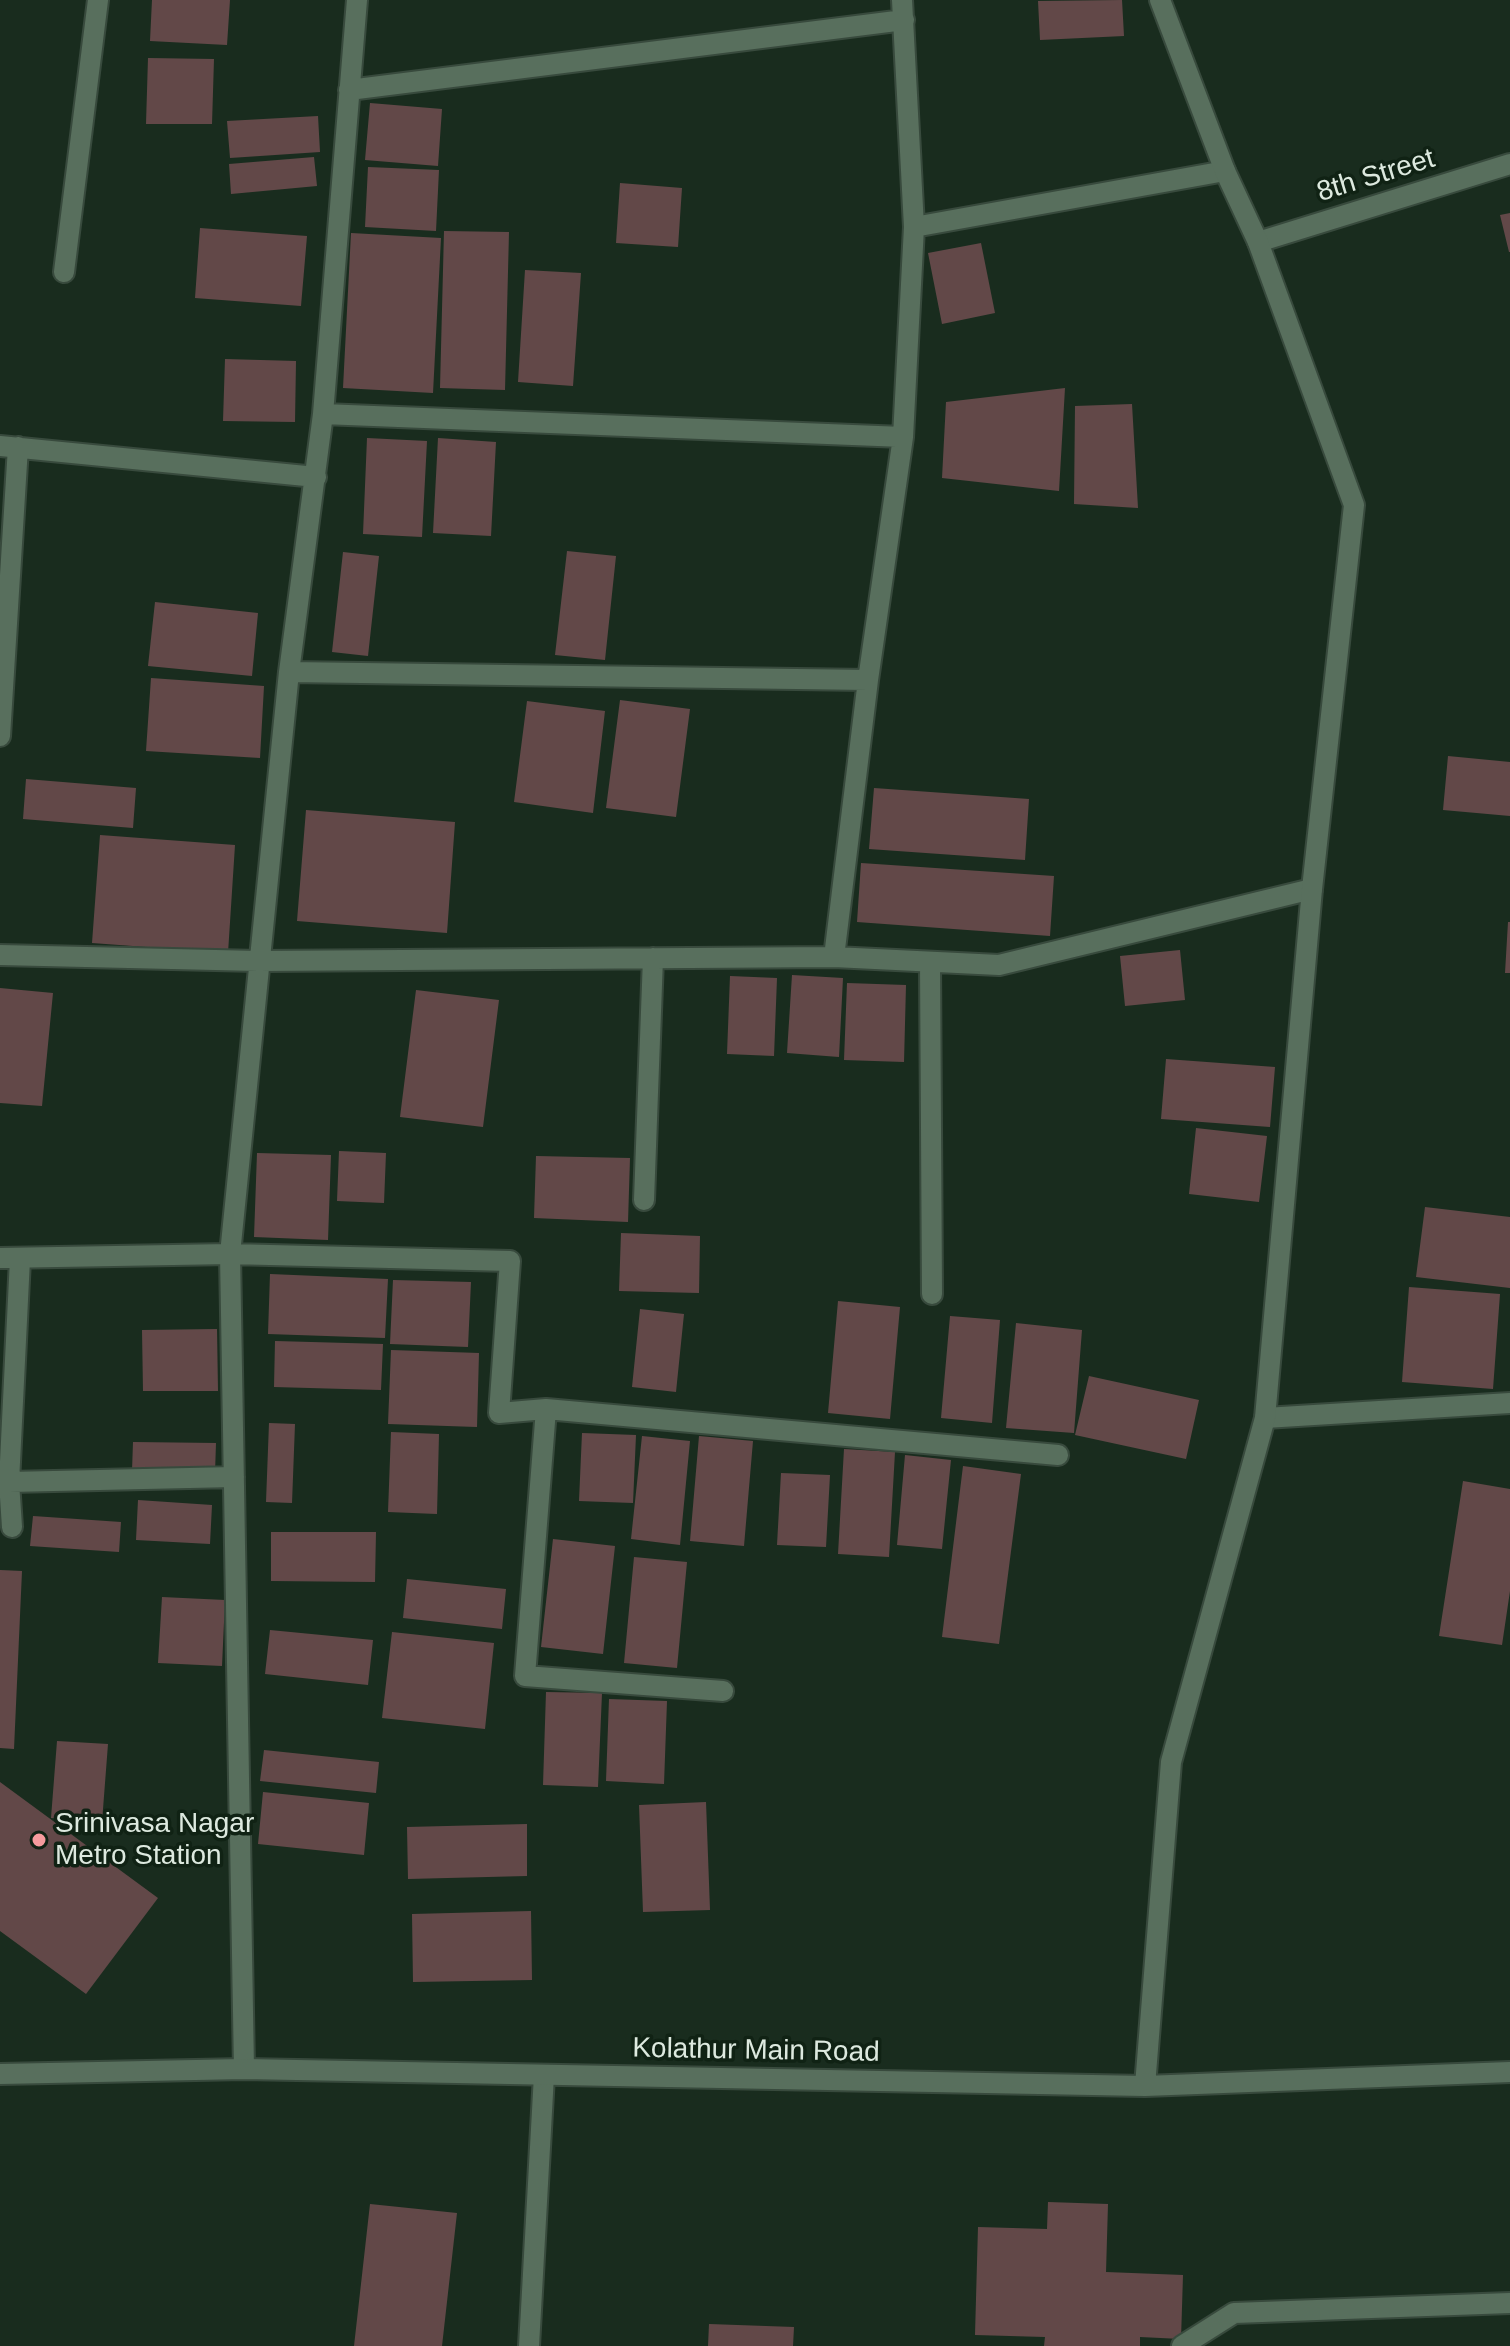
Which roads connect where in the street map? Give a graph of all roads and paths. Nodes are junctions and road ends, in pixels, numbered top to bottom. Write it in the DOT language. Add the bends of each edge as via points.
graph roads {
  1 [pos="98,0"];
  2 [pos="357,0"];
  3 [pos="1160,0"];
  4 [pos="903,10"];
  5 [pos="349,90"];
  6 [pos="1510,164"];
  7 [pos="1225,171"];
  8 [pos="914,227"];
  9 [pos="1258,242"];
  10 [pos="64,272"];
  11 [pos="323,414"];
  12 [pos="903,437"];
  13 [pos="9,446"];
  14 [pos="316,477"];
  15 [pos="289,672"];
  16 [pos="868,680"];
  17 [pos="2,687"];
  18 [pos="0,736"];
  19 [pos="1312,889"];
  20 [pos="0,955"];
  21 [pos="834,957"];
  22 [pos="653,958"];
  23 [pos="258,961"];
  24 [pos="930,962"];
  25 [pos="644,1200"];
  26 [pos="230,1254"];
  27 [pos="10,1258"];
  28 [pos="932,1294"];
  29 [pos="1510,1403"];
  30 [pos="546,1409"];
  31 [pos="1265,1418"];
  32 [pos="1058,1455"];
  33 [pos="234,1477"];
  34 [pos="9,1482"];
  35 [pos="12,1527"];
  36 [pos="723,1691"];
  37 [pos="244,2069"];
  38 [pos="1510,2072"];
  39 [pos="0,2074"];
  40 [pos="544,2075"];
  41 [pos="1145,2086"];
  42 [pos="1510,2303"];
  43 [pos="529,2346"];
  44 [pos="1182,2346"];
  1 -- 10 [label="street"];
  2 -- 5 [label="street"];
  3 -- 7 [label="street"];
  4 -- 5 [label="street"];
  4 -- 8 [label="street"];
  5 -- 11 [label="street"];
  6 -- 9 [label="street, 8th Street"];
  7 -- 8 [label="street"];
  7 -- 9 [label="street"];
  8 -- 12 [label="street"];
  9 -- 19 [label="street" via="1354,505"];
  11 -- 12 [label="street"];
  11 -- 14 [label="street"];
  12 -- 16 [label="street"];
  13 -- 14 [label="street"];
  13 -- 17 [label="street"];
  14 -- 15 [label="street"];
  15 -- 16 [label="street"];
  15 -- 23 [label="street"];
  16 -- 21 [label="street"];
  17 -- 18 [label="street"];
  19 -- 24 [label="street" via="999,965"];
  19 -- 31 [label="street"];
  20 -- 23 [label="street"];
  21 -- 22 [label="street"];
  21 -- 24 [label="street"];
  22 -- 23 [label="street"];
  22 -- 25 [label="street"];
  23 -- 26 [label="street"];
  24 -- 28 [label="street"];
  26 -- 27 [label="street"];
  26 -- 30 [label="street" via="510,1261 499,1413"];
  26 -- 33 [label="street"];
  27 -- 34 [label="street"];
  29 -- 31 [label="street"];
  30 -- 32 [label="street"];
  30 -- 36 [label="street" via="525,1676"];
  31 -- 41 [label="street" via="1171,1762"];
  33 -- 34 [label="street"];
  33 -- 37 [label="street"];
  34 -- 35 [label="street"];
  37 -- 39 [label="street, Kolathur Main Road"];
  37 -- 40 [label="street, Kolathur Main Road"];
  38 -- 41 [label="street, Kolathur Main Road"];
  40 -- 41 [label="street, Kolathur Main Road"];
  40 -- 43 [label="street"];
  42 -- 44 [label="street" via="1234,2313"];
}
